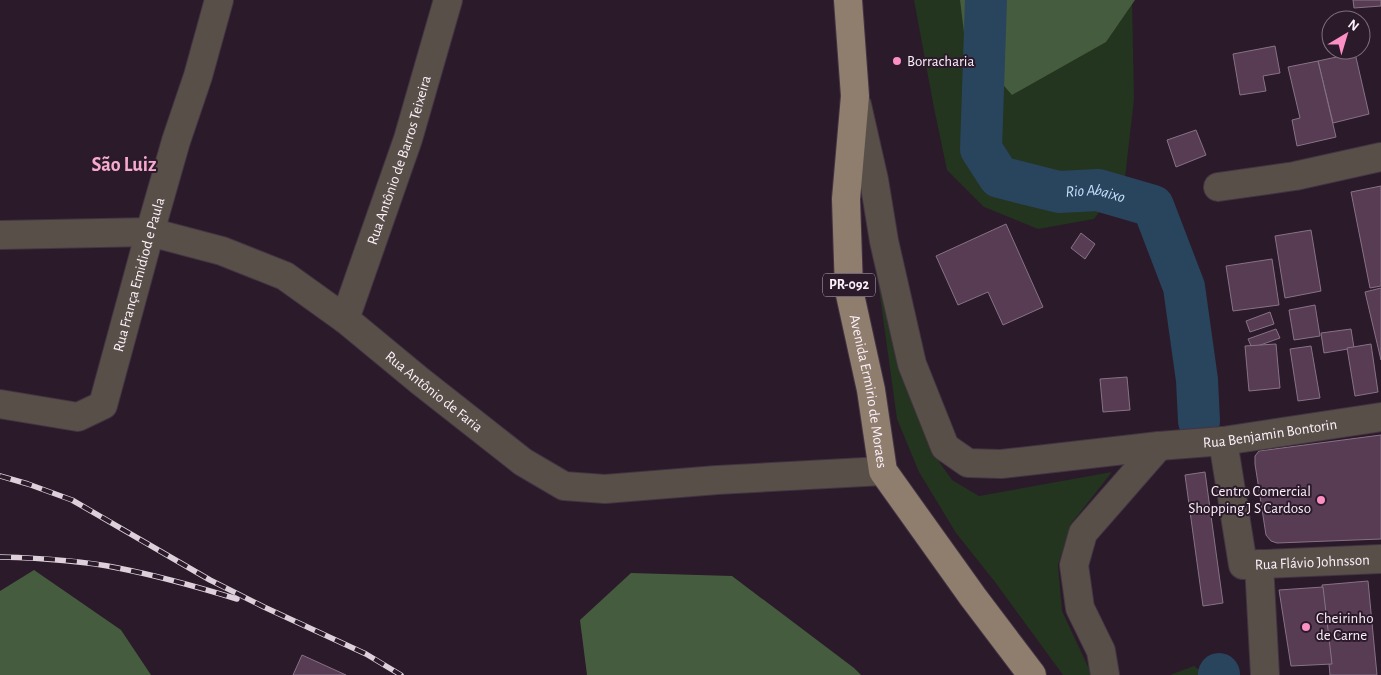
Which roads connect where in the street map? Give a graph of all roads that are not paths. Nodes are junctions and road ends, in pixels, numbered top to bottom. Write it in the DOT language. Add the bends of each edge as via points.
graph roads {
  1 [pos="219,0"];
  2 [pos="448,0"];
  3 [pos="848,0"];
  4 [pos="855,96"];
  5 [pos="1381,157"];
  6 [pos="1218,187"];
  7 [pos="150,232"];
  8 [pos="0,235"];
  9 [pos="345,319"];
  10 [pos="0,404"];
  11 [pos="1381,417"];
  12 [pos="1224,441"];
  13 [pos="1159,446"];
  14 [pos="883,471"];
  15 [pos="1381,559"];
  16 [pos="1251,564"];
  17 [pos="1032,675"];
  18 [pos="1105,675"];
  19 [pos="1265,675"];
  1 -- 7 [label="street, Rua França Emidiod e Paula"];
  2 -- 9 [label="street, Rua Antônio de Barros Teixeira" via="408,139"];
  3 -- 4 [label="main road, Avenida Ermirio de Moraes / PR-092"];
  4 -- 13 [label="street, Rua Benjamin Bontorin" via="912,364 946,447 968,463 1001,464"];
  4 -- 14 [label="main road, Avenida Ermirio de Moraes / PR-092" via="846,199 849,290 871,390"];
  5 -- 6 [label="street" via="1295,176"];
  7 -- 8 [label="street, Rua Antônio de Faria"];
  7 -- 9 [label="street, Rua Antônio de Faria" via="222,251 284,276"];
  7 -- 10 [label="street, Rua França Emidiod e Paula" via="103,405 78,417"];
  9 -- 14 [label="street, Rua Antônio de Faria" via="523,462 564,486 605,488"];
  11 -- 12 [label="street, Rua Benjamin Bontorin"];
  12 -- 13 [label="street, Rua Benjamin Bontorin"];
  12 -- 16 [label="street" via="1221,485"];
  13 -- 18 [label="street" via="1083,532 1074,565 1080,608 1101,651"];
  14 -- 17 [label="main road, Avenida Ermirio de Moraes / PR-092"];
  15 -- 16 [label="street, Rua Flávio Johnsson"];
  16 -- 19 [label="street"];
}
